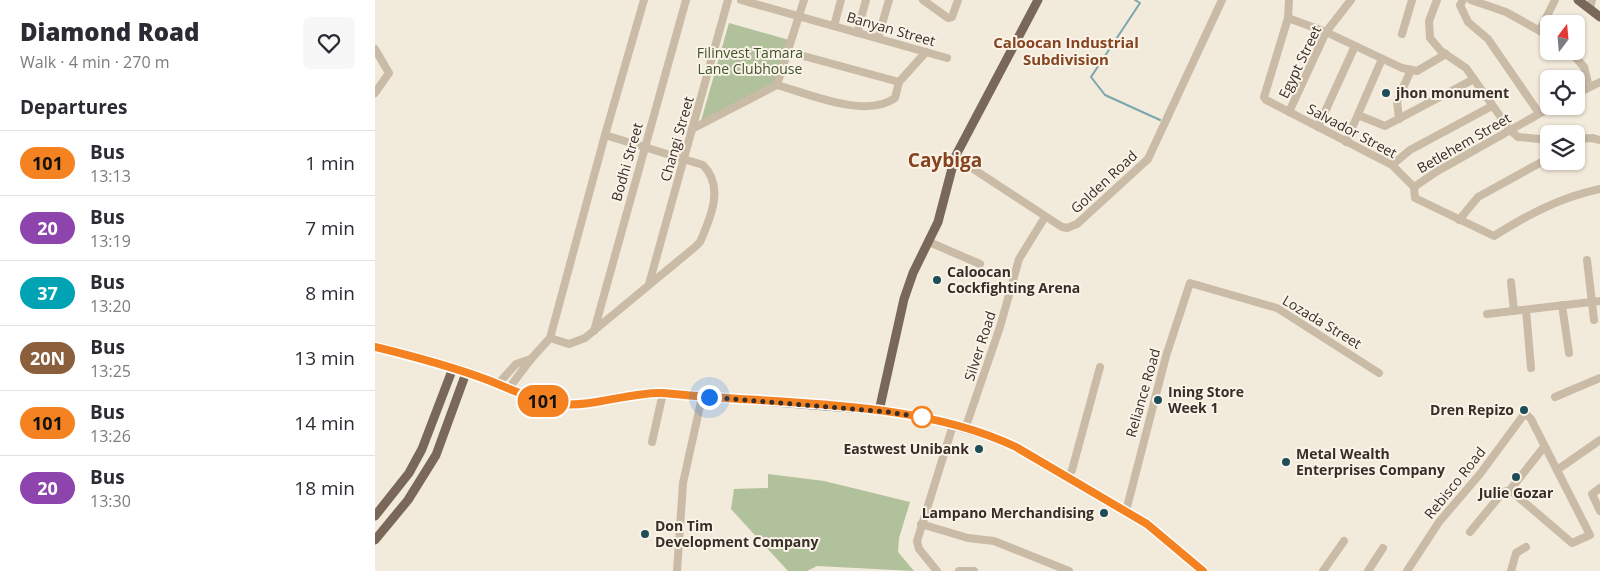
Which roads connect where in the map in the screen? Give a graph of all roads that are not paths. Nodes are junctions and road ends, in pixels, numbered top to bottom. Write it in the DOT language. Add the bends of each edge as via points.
graph roads {
  1 [pos="644,0"];
  2 [pos="686,0"];
  3 [pos="728,0"];
  4 [pos="741,0"];
  5 [pos="804,0"];
  6 [pos="841,0"];
  7 [pos="865,0"];
  8 [pos="889,0"];
  9 [pos="923,0"];
  10 [pos="958,0"];
  11 [pos="1038,0"];
  12 [pos="1222,0"];
  13 [pos="1289,0"];
  14 [pos="1351,0"];
  15 [pos="1412,0"];
  16 [pos="1437,0"];
  17 [pos="1463,0"];
  18 [pos="1471,0"];
  19 [pos="1555,0"];
  20 [pos="1578,0"];
  21 [pos="765,3"];
  22 [pos="934,4"];
  23 [pos="1591,4"];
  24 [pos="1548,15"];
  25 [pos="799,16"];
  26 [pos="1600,17"];
  27 [pos="1288,18"];
  28 [pos="834,26"];
  29 [pos="1540,30"];
  30 [pos="857,32"];
  31 [pos="1326,32"];
  32 [pos="1402,34"];
  33 [pos="878,38"];
  34 [pos="1355,46"];
  35 [pos="375,49"];
  36 [pos="789,52"];
  37 [pos="926,52"];
  38 [pos="1446,54"];
  39 [pos="947,58"];
  40 [pos="1382,59"];
  41 [pos="1578,60"];
  42 [pos="1411,70"];
  43 [pos="1474,79"];
  44 [pos="899,82"];
  45 [pos="1600,82"];
  46 [pos="777,85"];
  47 [pos="1589,87"];
  48 [pos="1585,89"];
  49 [pos="375,93"];
  50 [pos="1492,106"];
  51 [pos="1289,112"];
  52 [pos="1539,113"];
  53 [pos="1358,115"];
  54 [pos="1399,120"];
  55 [pos="1318,127"];
  56 [pos="692,129"];
  57 [pos="1510,130"];
  58 [pos="605,135"];
  59 [pos="1540,139"];
  60 [pos="1585,139"];
  61 [pos="1600,140"];
  62 [pos="1346,142"];
  63 [pos="644,147"];
  64 [pos="955,157"];
  65 [pos="684,159"];
  66 [pos="1540,163"];
  67 [pos="1392,165"];
  68 [pos="1414,187"];
  69 [pos="1600,189"];
  70 [pos="1045,217"];
  71 [pos="1459,220"];
  72 [pos="929,242"];
  73 [pos="1587,260"];
  74 [pos="981,264"];
  75 [pos="1511,282"];
  76 [pos="1190,283"];
  77 [pos="649,284"];
  78 [pos="1596,301"];
  79 [pos="1562,305"];
  80 [pos="1526,310"];
  81 [pos="1514,311"];
  82 [pos="1487,314"];
  83 [pos="1594,320"];
  84 [pos="593,331"];
  85 [pos="550,338"];
  86 [pos="375,347"];
  87 [pos="1569,353"];
  88 [pos="531,359"];
  89 [pos="1100,367"];
  90 [pos="1531,368"];
  91 [pos="452,373"];
  92 [pos="466,373"];
  93 [pos="1379,373"];
  94 [pos="1600,378"];
  95 [pos="463,382"];
  96 [pos="498,384"];
  97 [pos="509,388"];
  98 [pos="663,393"];
  99 [pos="702,397"];
  100 [pos="1555,397"];
  101 [pos="879,411"];
  102 [pos="953,426"];
  103 [pos="965,429"];
  104 [pos="1600,440"];
  105 [pos="652,442"];
  106 [pos="1544,447"];
  107 [pos="1557,470"];
  108 [pos="1068,477"];
  109 [pos="1600,488"];
  110 [pos="1510,490"];
  111 [pos="1126,511"];
  112 [pos="1600,511"];
  113 [pos="375,516"];
  114 [pos="921,524"];
  115 [pos="1470,532"];
  116 [pos="375,540"];
  117 [pos="1344,541"];
  118 [pos="1383,548"];
  119 [pos="1526,548"];
  120 [pos="1192,567"];
  121 [pos="677,571"];
  122 [pos="937,571"];
  123 [pos="959,571"];
  124 [pos="974,571"];
  125 [pos="1069,571"];
  126 [pos="1203,571"];
  127 [pos="1323,571"];
  128 [pos="1368,571"];
  129 [pos="1407,571"];
  130 [pos="1511,571"];
  1 -- 58 [label="street"];
  2 -- 63 [label="street, Bodhi Street"];
  3 -- 56 [label="street, Changi Street"];
  4 -- 21 [label="street, Banyan Street"];
  5 -- 25 [label="street"];
  6 -- 28 [label="street"];
  7 -- 30 [label="street"];
  8 -- 33 [label="street"];
  9 -- 22 [label="street"];
  10 -- 22 [label="street" via="952,16 948,18"];
  11 -- 64 [label="main road"];
  12 -- 70 [label="street, Golden Road" via="1148,159 1073,227 1062,227"];
  13 -- 27 [label="street"];
  14 -- 31 [label="street, Egypt Street"];
  15 -- 32 [label="street"];
  16 -- 38 [label="street" via="1429,21 1430,38"];
  17 -- 52 [label="street" via="1460,5 1468,22 1488,39"];
  18 -- 29 [label="street" via="1506,12"];
  19 -- 24 [label="street"];
  20 -- 23 [label="main road"];
  21 -- 25 [label="street, Banyan Street"];
  23 -- 26 [label="main road"];
  25 -- 28 [label="street, Banyan Street"];
  25 -- 36 [label="street"];
  27 -- 31 [label="street"];
  27 -- 51 [label="street, Salvador Street" via="1264,97"];
  28 -- 30 [label="street, Banyan Street"];
  30 -- 33 [label="street, Banyan Street"];
  31 -- 34 [label="street"];
  31 -- 51 [label="street, Egypt Street"];
  33 -- 37 [label="street, Banyan Street"];
  34 -- 40 [label="street"];
  34 -- 55 [label="street"];
  35 -- 49 [label="street" via="389,73"];
  36 -- 44 [label="street"];
  36 -- 46 [label="street"];
  37 -- 39 [label="street, Banyan Street"];
  37 -- 44 [label="street"];
  38 -- 42 [label="street" via="1417,71"];
  38 -- 43 [label="street" via="1466,68"];
  40 -- 42 [label="street"];
  40 -- 53 [label="street"];
  41 -- 47 [label="street" via="1584,67"];
  42 -- 54 [label="street" via="1397,101"];
  43 -- 50 [label="street"];
  43 -- 54 [label="street"];
  44 -- 46 [label="street" via="895,98 891,101 857,107"];
  45 -- 47 [label="street"];
  46 -- 56 [label="street"];
  47 -- 48 [label="street"];
  50 -- 57 [label="street"];
  50 -- 67 [label="street" via="1410,150"];
  51 -- 55 [label="street, Salvador Street"];
  52 -- 57 [label="street, Betlehem Street"];
  53 -- 54 [label="street" via="1385,126"];
  53 -- 62 [label="street"];
  55 -- 62 [label="street, Salvador Street"];
  56 -- 65 [label="street, Changi Street"];
  57 -- 59 [label="street" via="1518,137"];
  57 -- 68 [label="street, Betlehem Street"];
  58 -- 63 [label="street"];
  58 -- 85 [label="street"];
  60 -- 61 [label="street"];
  62 -- 67 [label="street, Salvador Street"];
  63 -- 65 [label="street"];
  63 -- 84 [label="street, Bodhi Street"];
  64 -- 70 [label="street, Golden Road"];
  64 -- 72 [label="main road" via="938,222"];
  65 -- 77 [label="street, Changi Street"];
  65 -- 77 [label="street" via="703,165 707,170 715,199 700,242"];
  66 -- 71 [label="street" via="1478,197"];
  67 -- 68 [label="street, Salvador Street"];
  68 -- 71 [label="street, Salvador Street" via="1415,198"];
  69 -- 71 [label="street, Salvador Street" via="1561,199 1494,236"];
  70 -- 103 [label="street, Silver Road" via="1019,259"];
  72 -- 74 [label="street"];
  72 -- 101 [label="main road" via="904,299"];
  73 -- 78 [label="street"];
  75 -- 81 [label="street"];
  76 -- 93 [label="street, Lozada Street" via="1277,308"];
  76 -- 111 [label="street, Reliance Road" via="1164,364"];
  77 -- 84 [label="street"];
  78 -- 79 [label="street"];
  78 -- 83 [label="street"];
  79 -- 80 [label="street"];
  79 -- 87 [label="street"];
  80 -- 81 [label="street"];
  80 -- 90 [label="street"];
  81 -- 82 [label="street"];
  84 -- 85 [label="street" via="575,343"];
  85 -- 88 [label="street"];
  86 -- 91 [label="main road"];
  88 -- 96 [label="street" via="516,364"];
  88 -- 97 [label="street"];
  89 -- 108 [label="street"];
  91 -- 92 [label="main road"];
  91 -- 95 [label="main road"];
  91 -- 113 [label="main road" via="414,465"];
  92 -- 95 [label="main road"];
  92 -- 96 [label="main road"];
  94 -- 100 [label="street"];
  95 -- 116 [label="main road" via="436,455 422,479"];
  96 -- 97 [label="main road"];
  97 -- 98 [label="main road" via="561,404"];
  98 -- 99 [label="main road"];
  98 -- 105 [label="street"];
  99 -- 101 [label="main road"];
  99 -- 121 [label="street" via="683,483"];
  101 -- 102 [label="main road" via="908,414"];
  102 -- 103 [label="main road"];
  102 -- 114 [label="street"];
  103 -- 108 [label="main road" via="1000,439"];
  104 -- 107 [label="street"];
  106 -- 107 [label="street"];
  106 -- 110 [label="street"];
  106 -- 129 [label="street, Rebisco Road" via="1525,413 1473,483 1439,522"];
  107 -- 110 [label="street" via="1590,536 1572,543"];
  108 -- 111 [label="main road"];
  109 -- 112 [label="street" via="1592,494"];
  110 -- 115 [label="street" via="1503,492"];
  111 -- 120 [label="main road" via="1157,531"];
  114 -- 122 [label="street" via="917,541 919,549"];
  114 -- 125 [label="street" via="968,538 994,541"];
  117 -- 127 [label="street"];
  118 -- 128 [label="street"];
  119 -- 130 [label="street" via="1516,553"];
  120 -- 126 [label="main road"];
  123 -- 124 [label="street"];
}
